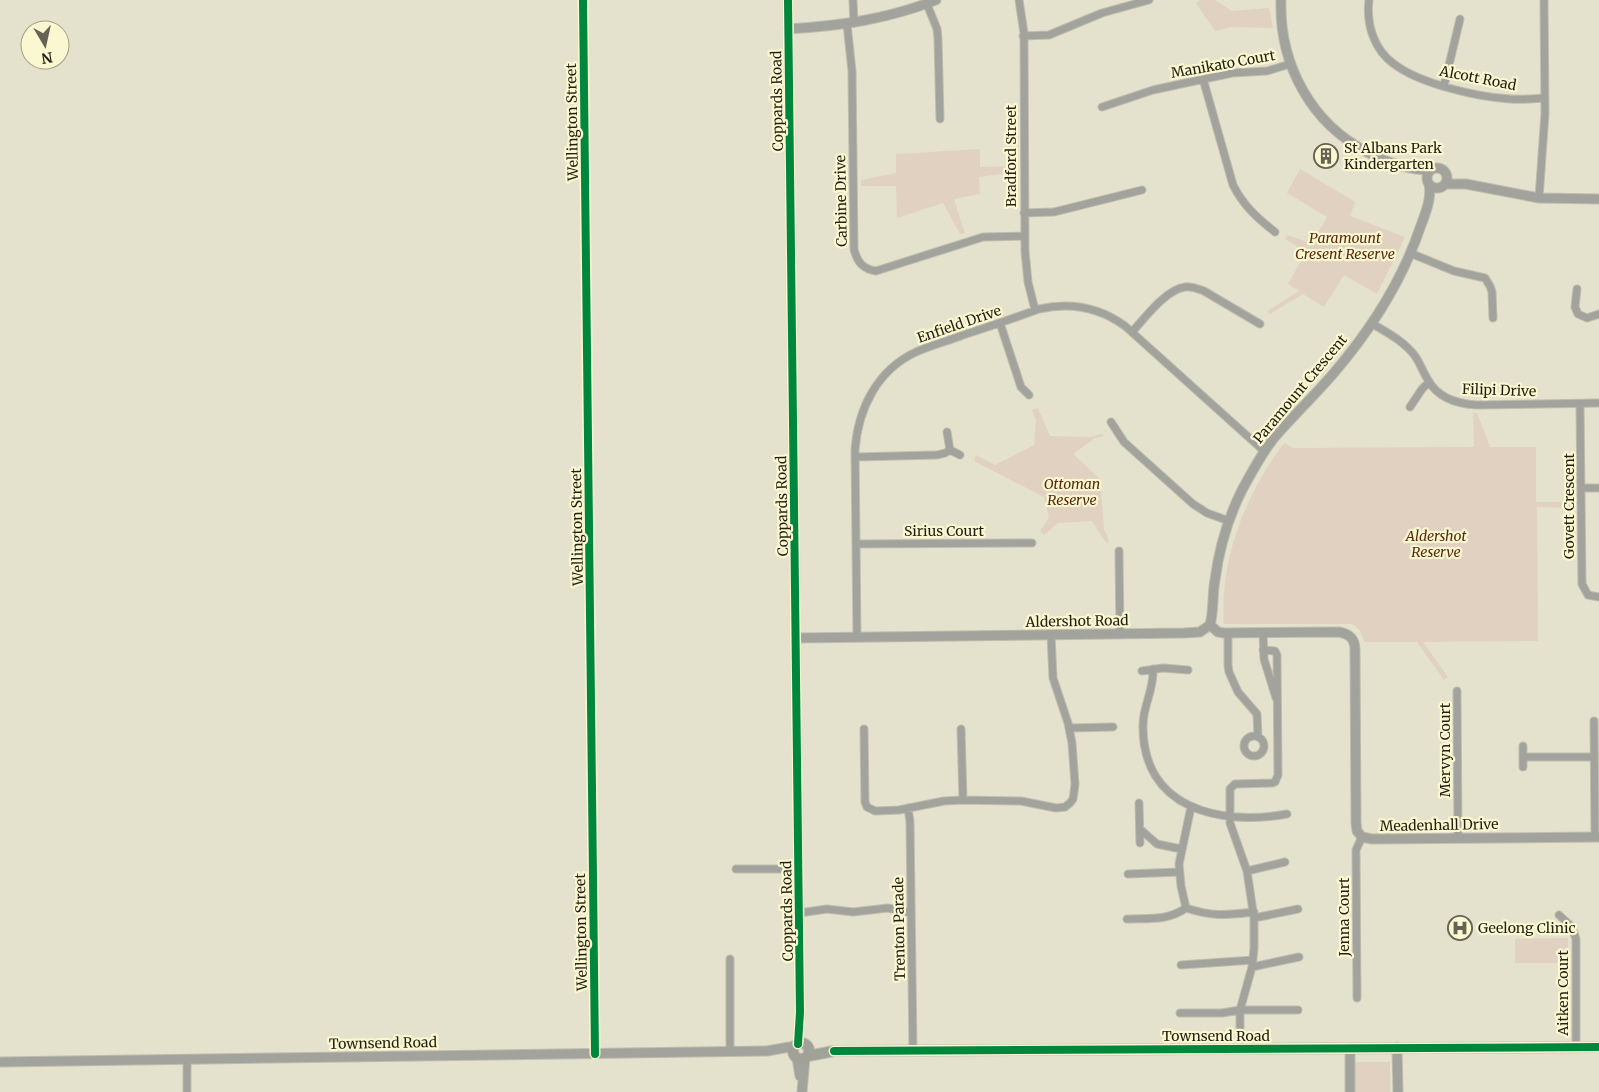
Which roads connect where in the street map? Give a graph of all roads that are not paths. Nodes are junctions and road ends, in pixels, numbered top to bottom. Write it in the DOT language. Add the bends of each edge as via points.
graph roads {
  1 [pos="583,0"];
  2 [pos="788,0"];
  3 [pos="853,0"];
  4 [pos="936,0"];
  5 [pos="1019,0"];
  6 [pos="1149,0"];
  7 [pos="1280,0"];
  8 [pos="1369,0"];
  9 [pos="1544,0"];
  10 [pos="927,4"];
  11 [pos="1460,19"];
  12 [pos="850,24"];
  13 [pos="788,29"];
  14 [pos="1024,36"];
  15 [pos="1290,64"];
  16 [pos="1203,79"];
  17 [pos="1444,86"];
  18 [pos="1544,98"];
  19 [pos="1102,108"];
  20 [pos="940,119"];
  21 [pos="1410,169"];
  22 [pos="1431,170"];
  23 [pos="1446,174"];
  24 [pos="1428,183"];
  25 [pos="1466,184"];
  26 [pos="1443,186"];
  27 [pos="1142,190"];
  28 [pos="1539,198"];
  29 [pos="1599,199"];
  30 [pos="1427,206"];
  31 [pos="1024,212"];
  32 [pos="1275,232"];
  33 [pos="1024,236"];
  34 [pos="1410,253"];
  35 [pos="1577,288"];
  36 [pos="1035,310"];
  37 [pos="1599,314"];
  38 [pos="1493,318"];
  39 [pos="1000,323"];
  40 [pos="1371,323"];
  41 [pos="1260,324"];
  42 [pos="1132,332"];
  43 [pos="1429,382"];
  44 [pos="1029,395"];
  45 [pos="1580,404"];
  46 [pos="1599,404"];
  47 [pos="1410,407"];
  48 [pos="1111,422"];
  49 [pos="947,432"];
  50 [pos="950,450"];
  51 [pos="1264,451"];
  52 [pos="960,455"];
  53 [pos="855,457"];
  54 [pos="1581,488"];
  55 [pos="1599,488"];
  56 [pos="1229,521"];
  57 [pos="1032,543"];
  58 [pos="856,544"];
  59 [pos="1119,551"];
  60 [pos="1599,597"];
  61 [pos="1210,626"];
  62 [pos="1263,633"];
  63 [pos="1120,634"];
  64 [pos="1228,634"];
  65 [pos="1050,635"];
  66 [pos="858,637"];
  67 [pos="796,638"];
  68 [pos="1263,650"];
  69 [pos="1152,669"];
  70 [pos="1188,670"];
  71 [pos="1142,671"];
  72 [pos="1270,678"];
  73 [pos="1278,678"];
  74 [pos="1457,691"];
  75 [pos="1276,701"];
  76 [pos="1594,722"];
  77 [pos="1113,727"];
  78 [pos="1070,728"];
  79 [pos="864,729"];
  80 [pos="961,729"];
  81 [pos="1258,737"];
  82 [pos="1523,746"];
  83 [pos="1594,756"];
  84 [pos="1523,757"];
  85 [pos="1523,767"];
  86 [pos="963,800"];
  87 [pos="1139,803"];
  88 [pos="1191,807"];
  89 [pos="908,808"];
  90 [pos="1287,814"];
  91 [pos="1230,817"];
  92 [pos="1140,829"];
  93 [pos="1362,837"];
  94 [pos="1597,837"];
  95 [pos="1458,838"];
  96 [pos="1140,843"];
  97 [pos="1181,849"];
  98 [pos="1285,862"];
  99 [pos="736,869"];
  100 [pos="799,869"];
  101 [pos="1179,872"];
  102 [pos="1247,872"];
  103 [pos="1128,874"];
  104 [pos="1186,908"];
  105 [pos="1298,909"];
  106 [pos="799,913"];
  107 [pos="911,913"];
  108 [pos="1254,915"];
  109 [pos="1559,915"];
  110 [pos="1127,919"];
  111 [pos="1298,957"];
  112 [pos="730,959"];
  113 [pos="1252,964"];
  114 [pos="1181,965"];
  115 [pos="1357,998"];
  116 [pos="1240,1010"];
  117 [pos="1298,1010"];
  118 [pos="1180,1013"];
  119 [pos="1576,1047"];
  120 [pos="1599,1047"];
  121 [pos="1240,1048"];
  122 [pos="1350,1048"];
  123 [pos="1397,1048"];
  124 [pos="801,1051"];
  125 [pos="913,1051"];
  126 [pos="730,1052"];
  127 [pos="595,1054"];
  128 [pos="187,1060"];
  129 [pos="0,1062"];
  130 [pos="187,1092"];
  131 [pos="802,1092"];
  132 [pos="1350,1092"];
  133 [pos="1398,1092"];
  1 -- 127 [label="street, Wellington Street"];
  2 -- 13 [label="street, Coppards Road"];
  3 -- 12 [label="street, Carbine Drive"];
  4 -- 10 [label="street"];
  5 -- 14 [label="street, Bradford Street"];
  6 -- 14 [label="street" via="1102,13 1049,35"];
  7 -- 15 [label="street" via="1283,37"];
  8 -- 17 [label="street, Alcott Road" via="1372,36 1382,52 1394,65"];
  9 -- 18 [label="street"];
  10 -- 12 [label="street"];
  10 -- 20 [label="street" via="937,29"];
  11 -- 17 [label="street"];
  12 -- 13 [label="street"];
  12 -- 33 [label="street, Carbine Drive" via="854,249 859,263 876,271 983,237"];
  13 -- 67 [label="street, Coppards Road"];
  14 -- 31 [label="street, Bradford Street"];
  15 -- 16 [label="street, Manikato Court" via="1267,71"];
  15 -- 21 [label="street" via="1302,90 1332,128 1359,148"];
  16 -- 19 [label="street, Manikato Court" via="1153,90"];
  16 -- 32 [label="street" via="1238,196"];
  17 -- 18 [label="street, Alcott Road" via="1510,99"];
  18 -- 28 [label="street"];
  21 -- 22 [label="street"];
  21 -- 24 [label="street"];
  22 -- 23 [label="street" via="1439,168"];
  22 -- 24 [label="street" via="1427,175"];
  23 -- 25 [label="street"];
  23 -- 26 [label="street"];
  24 -- 26 [label="street" via="1434,188"];
  24 -- 30 [label="street, Paramount Crescent" via="1430,198"];
  25 -- 26 [label="street"];
  25 -- 28 [label="street"];
  26 -- 30 [label="street, Paramount Crescent"];
  27 -- 31 [label="street" via="1054,212"];
  28 -- 29 [label="street"];
  30 -- 34 [label="street, Paramount Crescent"];
  31 -- 33 [label="street, Bradford Street"];
  33 -- 36 [label="street, Bradford Street" via="1025,267"];
  34 -- 38 [label="street" via="1454,271 1485,278 1492,292"];
  34 -- 40 [label="street, Paramount Crescent"];
  35 -- 37 [label="street" via="1578,314 1587,318"];
  36 -- 39 [label="street, Enfield Drive"];
  36 -- 42 [label="street, Enfield Drive" via="1060,305 1081,306 1105,313"];
  39 -- 44 [label="street" via="1021,387"];
  39 -- 53 [label="street, Enfield Drive" via="915,352 884,375 863,408 858,423"];
  40 -- 43 [label="street, Filipi Drive" via="1414,355"];
  40 -- 51 [label="street, Paramount Crescent" via="1334,373"];
  41 -- 42 [label="street" via="1204,291 1185,287 1165,296"];
  42 -- 51 [label="street, Enfield Drive"];
  43 -- 45 [label="street, Filipi Drive" via="1443,396 1465,404"];
  43 -- 47 [label="street"];
  45 -- 46 [label="street, Filipi Drive"];
  45 -- 54 [label="street, Govett Crescent"];
  48 -- 56 [label="street" via="1124,442 1193,504"];
  49 -- 50 [label="street"];
  50 -- 52 [label="street"];
  50 -- 53 [label="street" via="938,455"];
  51 -- 56 [label="street, Paramount Crescent"];
  53 -- 58 [label="street, Enfield Drive"];
  54 -- 55 [label="street"];
  54 -- 60 [label="street, Govett Crescent" via="1582,584 1588,595"];
  56 -- 61 [label="street, Paramount Crescent" via="1215,580"];
  57 -- 58 [label="street, Sirius Court"];
  58 -- 66 [label="street, Enfield Drive"];
  59 -- 63 [label="street"];
  61 -- 63 [label="street, Aldershot Road" via="1193,633"];
  61 -- 64 [label="street"];
  62 -- 64 [label="street"];
  62 -- 68 [label="street"];
  62 -- 93 [label="street, Meadenhall Drive" via="1339,632 1352,638 1355,650 1356,823"];
  63 -- 65 [label="street, Aldershot Road"];
  64 -- 81 [label="street" via="1229,672 1238,692 1257,714"];
  65 -- 66 [label="street, Aldershot Road"];
  65 -- 78 [label="street" via="1053,678"];
  66 -- 67 [label="street, Aldershot Road"];
  67 -- 100 [label="street, Coppards Road"];
  68 -- 72 [label="street"];
  68 -- 73 [label="street" via="1277,653"];
  69 -- 70 [label="street"];
  69 -- 71 [label="street"];
  69 -- 88 [label="street" via="1153,686 1143,723 1147,756 1167,790"];
  72 -- 73 [label="street"];
  72 -- 75 [label="street"];
  73 -- 75 [label="street"];
  74 -- 95 [label="street, Mervyn Court"];
  75 -- 91 [label="street" via="1277,779 1272,784 1232,786"];
  76 -- 83 [label="street"];
  77 -- 78 [label="street"];
  78 -- 86 [label="street" via="1075,784 1073,799 1065,806 1056,808 1002,800"];
  79 -- 89 [label="street" via="867,806 875,811"];
  80 -- 86 [label="street"];
  82 -- 84 [label="street"];
  83 -- 84 [label="street"];
  83 -- 94 [label="street"];
  84 -- 85 [label="street"];
  86 -- 89 [label="street"];
  87 -- 92 [label="street"];
  88 -- 91 [label="street"];
  88 -- 97 [label="street"];
  89 -- 107 [label="street, Trenton Parade"];
  90 -- 91 [label="street"];
  91 -- 102 [label="street"];
  92 -- 96 [label="street"];
  92 -- 97 [label="street" via="1157,844"];
  93 -- 95 [label="street, Meadenhall Drive"];
  93 -- 115 [label="street, Jenna Court" via="1356,850"];
  94 -- 95 [label="street, Meadenhall Drive"];
  97 -- 101 [label="street"];
  98 -- 102 [label="street"];
  99 -- 100 [label="street"];
  100 -- 106 [label="street, Coppards Road"];
  101 -- 103 [label="street"];
  101 -- 104 [label="street"];
  102 -- 108 [label="street"];
  104 -- 108 [label="street" via="1207,914"];
  104 -- 110 [label="street" via="1176,915"];
  105 -- 108 [label="street"];
  106 -- 107 [label="street" via="888,908"];
  106 -- 124 [label="street, Coppards Road"];
  107 -- 125 [label="street, Trenton Parade"];
  108 -- 113 [label="street"];
  109 -- 119 [label="street, Aitken Court" via="1572,926 1576,939"];
  111 -- 113 [label="street"];
  112 -- 126 [label="street"];
  113 -- 114 [label="street"];
  113 -- 116 [label="street"];
  116 -- 117 [label="street"];
  116 -- 118 [label="street"];
  116 -- 121 [label="street"];
  119 -- 120 [label="main road, Townsend Road"];
  119 -- 123 [label="main road, Townsend Road"];
  121 -- 122 [label="main road, Townsend Road"];
  121 -- 125 [label="main road, Townsend Road"];
  122 -- 123 [label="main road, Townsend Road"];
  122 -- 132 [label="street"];
  123 -- 133 [label="street"];
  124 -- 125 [label="main road, Townsend Road"];
  124 -- 126 [label="street, Townsend Road"];
  124 -- 131 [label="street, Coppards Road"];
  126 -- 127 [label="street, Townsend Road"];
  127 -- 128 [label="street, Townsend Road"];
  128 -- 129 [label="street, Townsend Road"];
  128 -- 130 [label="street"];
}
